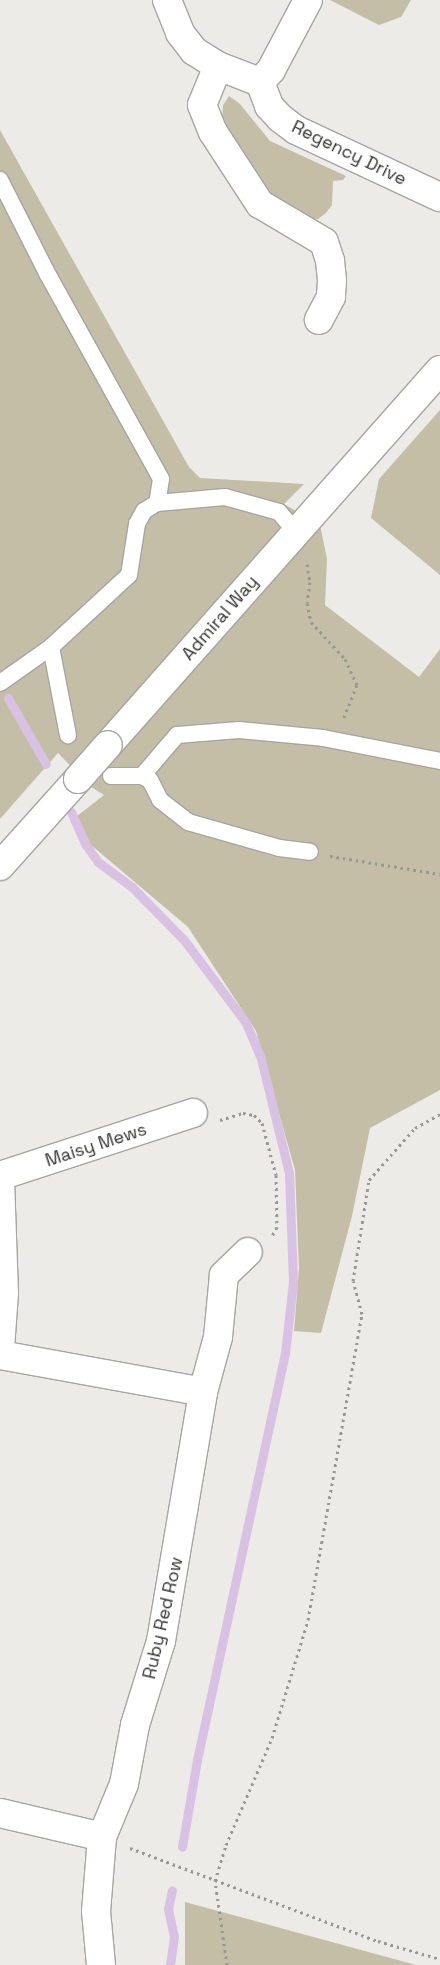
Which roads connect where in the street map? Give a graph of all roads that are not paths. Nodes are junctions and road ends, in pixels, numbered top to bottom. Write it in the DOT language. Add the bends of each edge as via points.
graph roads {
  1 [pos="167,0"];
  2 [pos="308,0"];
  3 [pos="218,66"];
  4 [pos="260,82"];
  5 [pos="0,180"];
  6 [pos="440,197"];
  7 [pos="319,320"];
  8 [pos="440,370"];
  9 [pos="157,503"];
  10 [pos="296,532"];
  11 [pos="51,648"];
  12 [pos="0,683"];
  13 [pos="68,735"];
  14 [pos="440,761"];
  15 [pos="111,776"];
  16 [pos="142,776"];
  17 [pos="310,852"];
  18 [pos="0,866"];
  19 [pos="193,1113"];
  20 [pos="0,1178"];
  21 [pos="248,1252"];
  22 [pos="0,1349"];
  23 [pos="0,1356"];
  24 [pos="203,1392"];
  25 [pos="0,1813"];
  26 [pos="102,1837"];
  27 [pos="101,1965"];
  1 -- 3 [label="street" via="180,33 194,51"];
  2 -- 4 [label="street" via="270,70"];
  3 -- 4 [label="street"];
  3 -- 7 [label="street" via="202,106 213,132 260,204 324,242 332,281 331,296"];
  4 -- 6 [label="street, Regency Drive" via="269,106 296,130"];
  5 -- 9 [label="lane" via="47,273 161,479"];
  8 -- 10 [label="street, Admiral Way"];
  9 -- 10 [label="lane" via="225,497 279,512"];
  9 -- 11 [label="lane" via="144,511 136,524 129,575"];
  10 -- 18 [label="street, Admiral Way, bridge"];
  11 -- 12 [label="lane"];
  11 -- 13 [label="lane"];
  14 -- 16 [label="lane" via="323,738 239,730 177,735"];
  15 -- 16 [label="lane"];
  16 -- 17 [label="lane" via="150,780 160,800 188,822 279,848"];
  19 -- 20 [label="street, Maisy Mews"];
  20 -- 22 [label="street" via="4,1293"];
  21 -- 24 [label="street, Ruby Red Row" via="224,1275 218,1337"];
  23 -- 24 [label="street"];
  24 -- 26 [label="street, Ruby Red Row" via="161,1641 135,1725 124,1784"];
  25 -- 26 [label="street"];
  26 -- 27 [label="street, Ruby Red Row" via="96,1911"];
}
